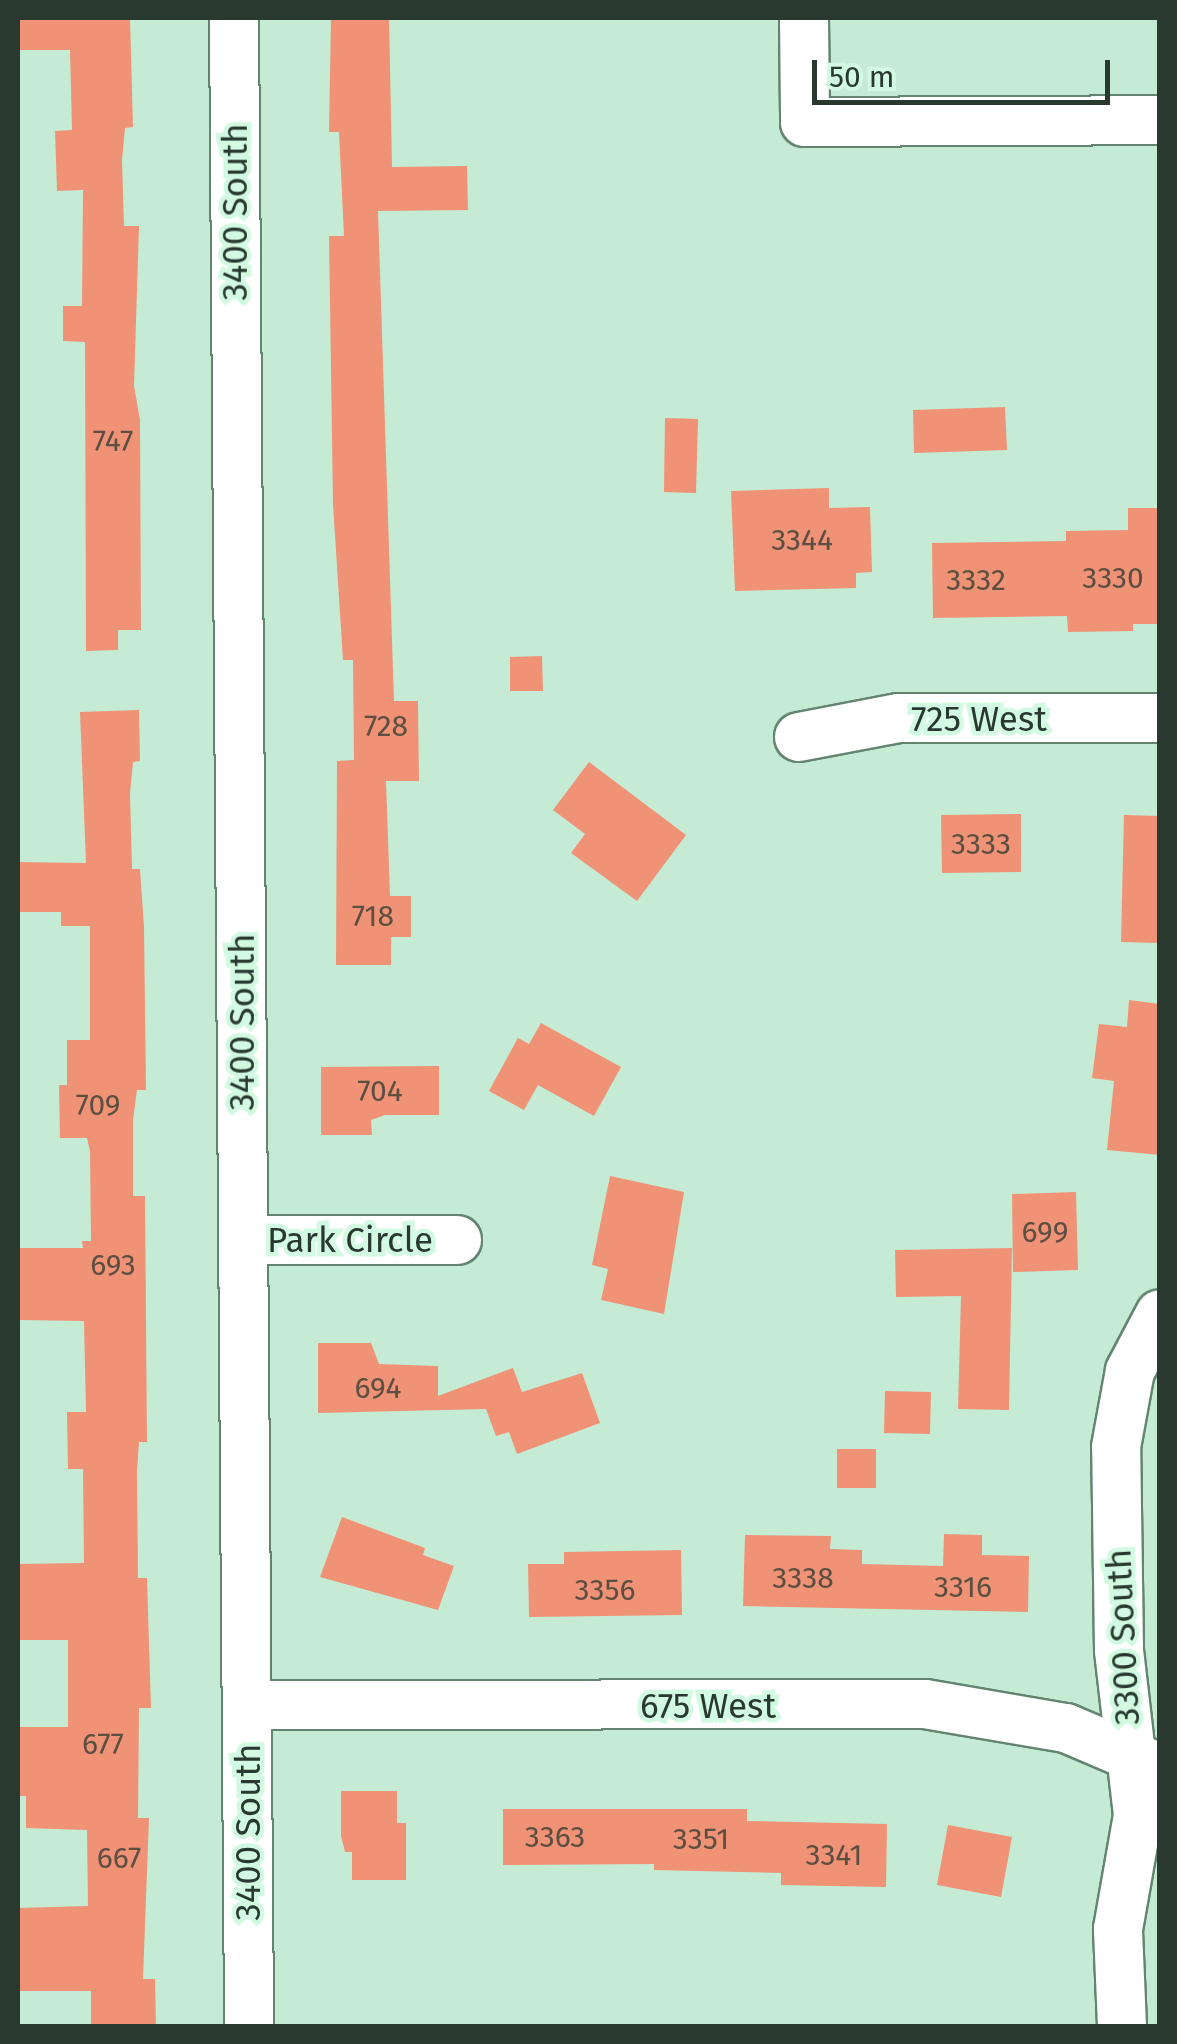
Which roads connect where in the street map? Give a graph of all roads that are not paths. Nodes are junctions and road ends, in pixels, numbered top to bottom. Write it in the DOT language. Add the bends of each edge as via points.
graph roads {
  1 [pos="234,18"];
  2 [pos="804,18"];
  3 [pos="1160,120"];
  4 [pos="1160,718"];
  5 [pos="800,736"];
  6 [pos="243,1240"];
  7 [pos="457,1240"];
  8 [pos="1160,1314"];
  9 [pos="247,1705"];
  10 [pos="1145,1761"];
  11 [pos="249,2026"];
  12 [pos="1122,2026"];
  1 -- 6 [label="street, 3400 South"];
  2 -- 3 [label="street" via="806,122"];
  4 -- 5 [label="street, 725 West" via="899,718"];
  6 -- 7 [label="street, Park Circle"];
  6 -- 9 [label="street, 3400 South"];
  8 -- 10 [label="street, 3300 South" via="1130,1372 1116,1447 1118,1650"];
  9 -- 10 [label="street, 675 West" via="924,1704 1023,1717"];
  9 -- 11 [label="street, 3400 South"];
  10 -- 12 [label="street, 3300 South" via="1118,1930"];
}
